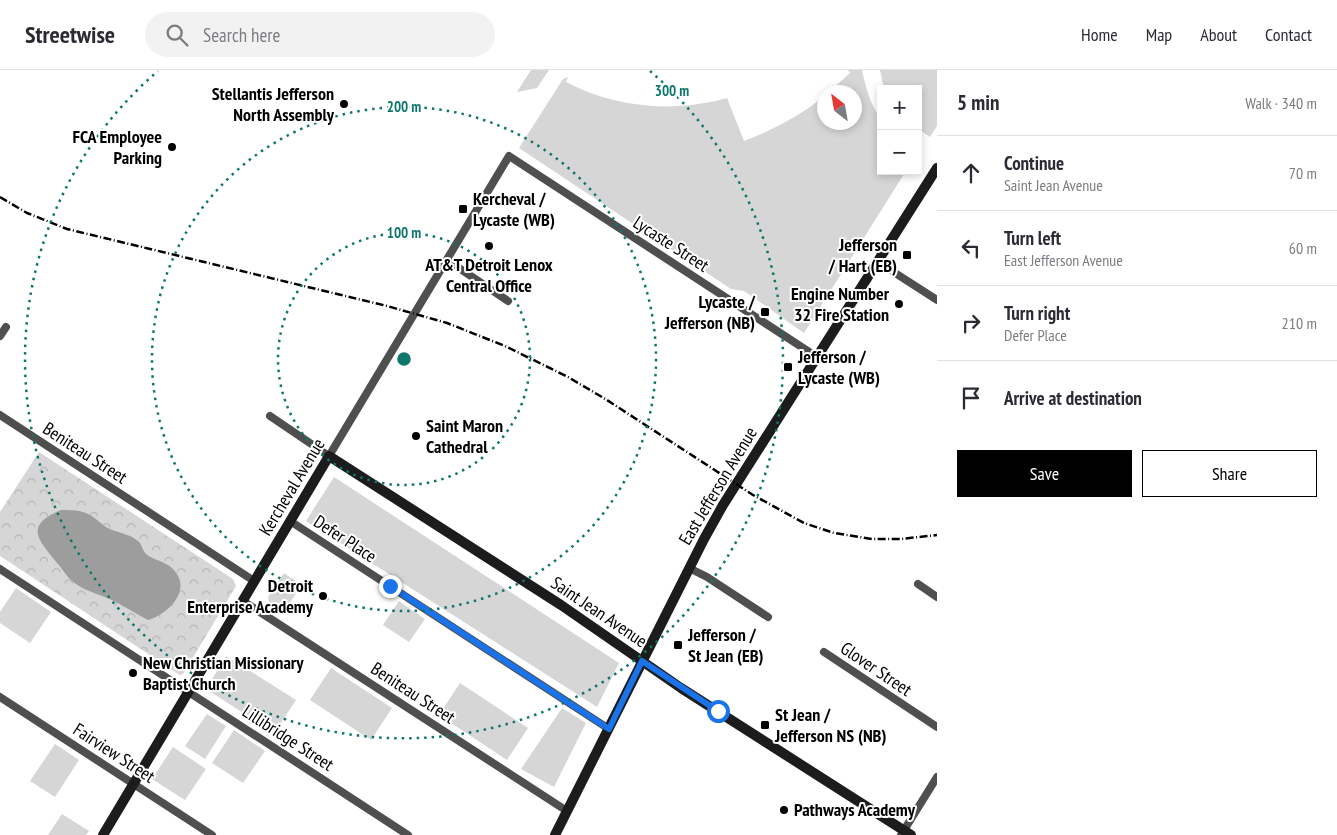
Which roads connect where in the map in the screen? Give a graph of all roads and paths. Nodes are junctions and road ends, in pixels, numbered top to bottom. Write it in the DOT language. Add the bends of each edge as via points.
graph roads {
  1 [pos="509,156"];
  2 [pos="937,168"];
  3 [pos="447,260"];
  4 [pos="878,262"];
  5 [pos="937,300"];
  6 [pos="508,301"];
  7 [pos="6,327"];
  8 [pos="0,336"];
  9 [pos="817,358"];
  10 [pos="0,415"];
  11 [pos="270,416"];
  12 [pos="329,456"];
  13 [pos="290,521"];
  14 [pos="689,568"];
  15 [pos="0,569"];
  16 [pos="254,582"];
  17 [pos="918,584"];
  18 [pos="937,596"];
  19 [pos="243,601"];
  20 [pos="768,616"];
  21 [pos="824,652"];
  22 [pos="642,661"];
  23 [pos="189,691"];
  24 [pos="0,697"];
  25 [pos="937,727"];
  26 [pos="609,729"];
  27 [pos="937,778"];
  28 [pos="134,784"];
  29 [pos="567,811"];
  30 [pos="905,833"];
  31 [pos="103,835"];
  32 [pos="212,835"];
  33 [pos="408,835"];
  34 [pos="555,835"];
  1 -- 3 [label="street, Kercheval Avenue"];
  1 -- 9 [label="street, Lycaste Street"];
  2 -- 4 [label="street, East Jefferson Avenue"];
  3 -- 6 [label="street"];
  3 -- 12 [label="street, Kercheval Avenue"];
  4 -- 5 [label="street"];
  4 -- 9 [label="street, East Jefferson Avenue"];
  7 -- 8 [label="street"];
  9 -- 14 [label="street, East Jefferson Avenue" via="723,505"];
  10 -- 16 [label="street, Beniteau Street"];
  11 -- 12 [label="street, Saint Jean Avenue"];
  12 -- 13 [label="street, Kercheval Avenue"];
  12 -- 22 [label="street, Saint Jean Avenue"];
  13 -- 16 [label="street, Kercheval Avenue"];
  13 -- 26 [label="street, Defer Place"];
  14 -- 20 [label="street"];
  14 -- 22 [label="street, East Jefferson Avenue"];
  15 -- 23 [label="street, Lillibridge Street"];
  16 -- 19 [label="street, Kercheval Avenue"];
  17 -- 18 [label="street"];
  19 -- 23 [label="street, Kercheval Avenue"];
  19 -- 29 [label="street, Beniteau Street"];
  21 -- 25 [label="street, Glover Street"];
  22 -- 26 [label="street, East Jefferson Avenue"];
  22 -- 30 [label="street, Saint Jean Avenue"];
  23 -- 28 [label="street, Kercheval Avenue"];
  23 -- 33 [label="street, Lillibridge Street"];
  24 -- 28 [label="street, Fairview Street"];
  26 -- 29 [label="street, East Jefferson Avenue"];
  27 -- 30 [label="street"];
  28 -- 31 [label="street, Kercheval Avenue"];
  28 -- 32 [label="street, Fairview Street"];
  29 -- 34 [label="street, East Jefferson Avenue"];
}
